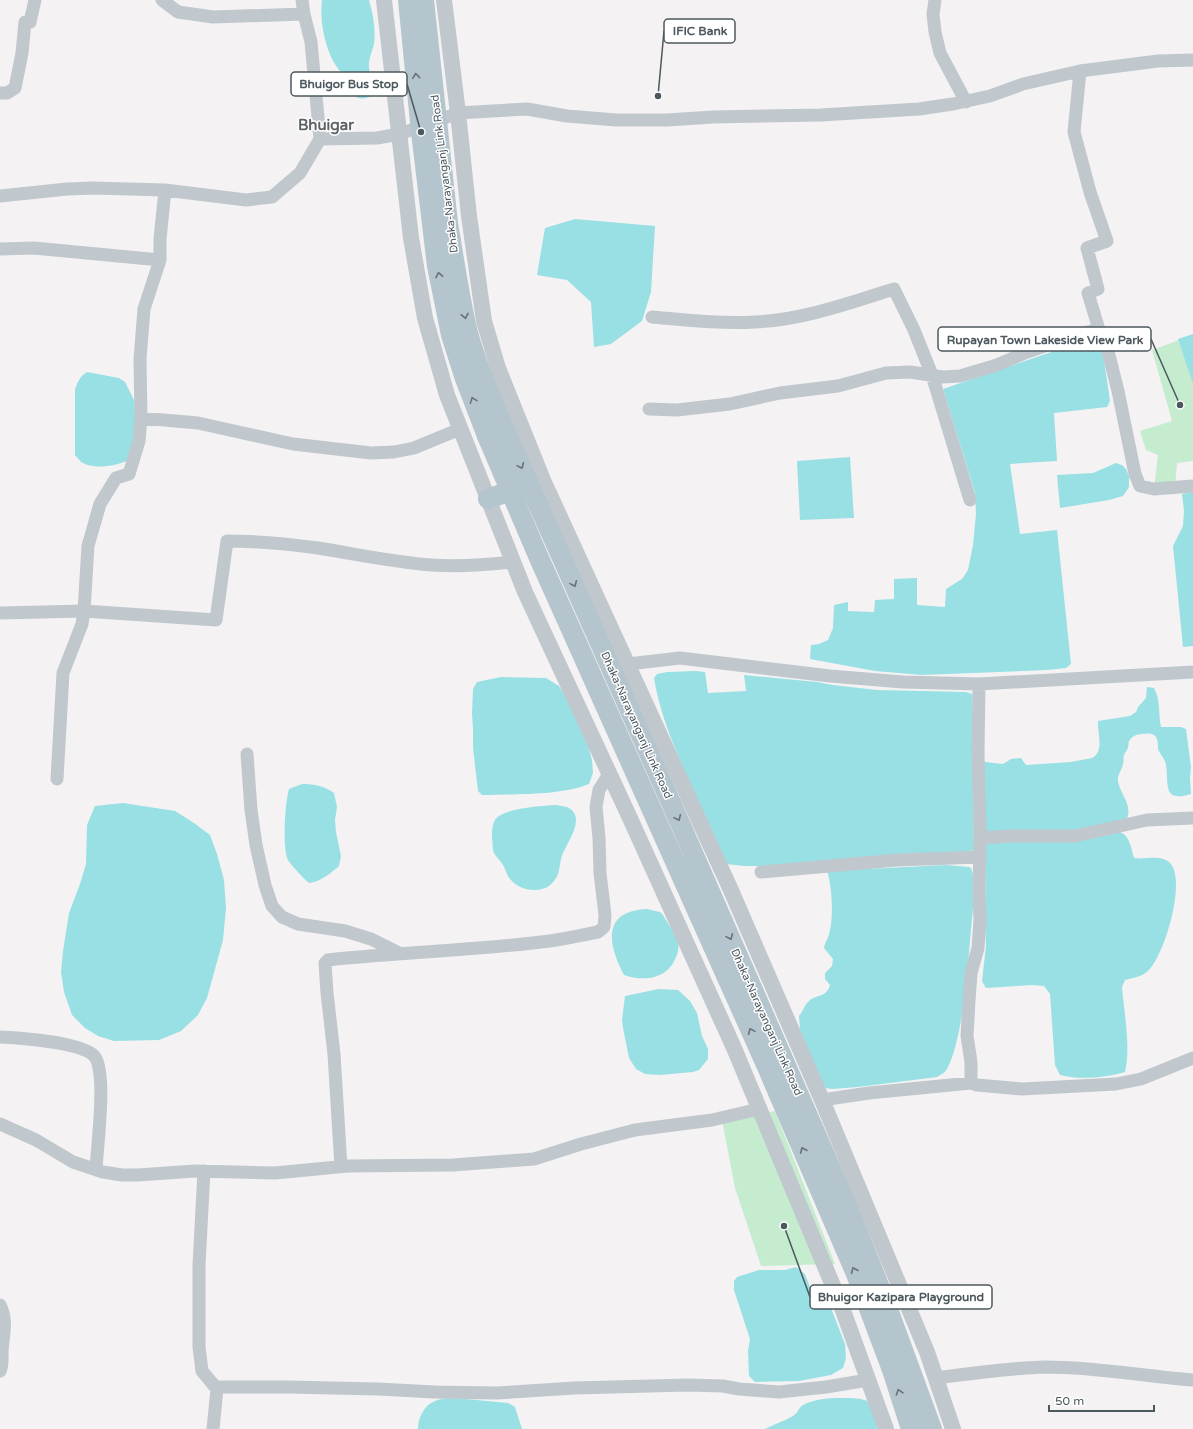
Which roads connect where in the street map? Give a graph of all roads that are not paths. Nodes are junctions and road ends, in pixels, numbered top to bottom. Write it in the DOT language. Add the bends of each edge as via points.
graph roads {
  1 [pos="35,0"];
  2 [pos="162,0"];
  3 [pos="302,0"];
  4 [pos="384,0"];
  5 [pos="408,0"];
  6 [pos="424,0"];
  7 [pos="444,0"];
  8 [pos="935,0"];
  9 [pos="304,14"];
  10 [pos="1193,60"];
  11 [pos="1080,71"];
  12 [pos="0,93"];
  13 [pos="966,102"];
  14 [pos="458,113"];
  15 [pos="400,134"];
  16 [pos="320,139"];
  17 [pos="165,190"];
  18 [pos="0,196"];
  19 [pos="0,249"];
  20 [pos="160,260"];
  21 [pos="652,317"];
  22 [pos="1100,333"];
  23 [pos="932,375"];
  24 [pos="649,409"];
  25 [pos="141,418"];
  26 [pos="460,429"];
  27 [pos="496,433"];
  28 [pos="536,483"];
  29 [pos="1193,486"];
  30 [pos="510,491"];
  31 [pos="488,499"];
  32 [pos="970,500"];
  33 [pos="513,562"];
  34 [pos="84,611"];
  35 [pos="0,613"];
  36 [pos="628,664"];
  37 [pos="1193,672"];
  38 [pos="979,684"];
  39 [pos="247,754"];
  40 [pos="609,774"];
  41 [pos="57,779"];
  42 [pos="1193,818"];
  43 [pos="980,838"];
  44 [pos="980,857"];
  45 [pos="761,872"];
  46 [pos="399,953"];
  47 [pos="0,1037"];
  48 [pos="1193,1058"];
  49 [pos="971,1083"];
  50 [pos="822,1100"];
  51 [pos="759,1108"];
  52 [pos="0,1124"];
  53 [pos="341,1167"];
  54 [pos="96,1170"];
  55 [pos="204,1171"];
  56 [pos="0,1304"];
  57 [pos="0,1371"];
  58 [pos="936,1378"];
  59 [pos="868,1380"];
  60 [pos="1193,1380"];
  61 [pos="216,1389"];
  62 [pos="213,1429"];
  63 [pos="886,1429"];
  64 [pos="911,1429"];
  65 [pos="932,1429"];
  66 [pos="953,1429"];
  1 -- 12 [label="street" via="30,22 25,22 15,88 7,93"];
  2 -- 9 [label="street" via="178,12 213,17"];
  3 -- 9 [label="street"];
  4 -- 15 [label="street"];
  27 -- 5 [label="main road, Dhaka-Narayanganj Link Road, one-way, bridge" via="465,379 451,334 437,266"];
  6 -- 27 [label="main road, Dhaka-Narayanganj Link Road, one-way, bridge" via="448,223 468,329 484,380"];
  7 -- 14 [label="street"];
  8 -- 13 [label="street" via="933,14 940,53"];
  9 -- 16 [label="street" via="311,42"];
  10 -- 11 [label="street" via="1158,61"];
  11 -- 13 [label="street" via="1023,84"];
  11 -- 22 [label="street" via="1074,132 1090,192 1107,241 1087,248 1098,289 1088,293"];
  13 -- 14 [label="street" via="919,109 821,115 667,120 616,120 567,116 527,109"];
  14 -- 15 [label="street"];
  14 -- 28 [label="street" via="484,321"];
  15 -- 16 [label="street" via="377,138"];
  15 -- 26 [label="street" via="411,238 425,318 447,395"];
  16 -- 17 [label="street" via="300,173 272,198 246,200"];
  17 -- 18 [label="street" via="66,189"];
  17 -- 20 [label="street"];
  19 -- 20 [label="street" via="34,248"];
  20 -- 25 [label="street" via="144,309 140,359"];
  21 -- 23 [label="street" via="707,322 772,320 807,314 894,289"];
  22 -- 23 [label="street" via="1079,334 1027,352 997,366 960,376"];
  22 -- 29 [label="street" via="1105,339 1135,474 1140,486 1154,489"];
  23 -- 24 [label="street" via="910,372 886,373 838,386 780,393 730,404 677,410"];
  23 -- 32 [label="street"];
  25 -- 26 [label="street" via="198,423 293,444 370,453 414,448"];
  25 -- 34 [label="street" via="139,441 129,474 116,478 100,504 88,546"];
  26 -- 31 [label="street"];
  27 -- 28 [label="main road, Dhaka-Narayanganj Link Road, one-way"];
  27 -- 30 [label="main road, Dhaka-Narayanganj Link Road"];
  28 -- 36 [label="street"];
  28 -- 65 [label="main road, Dhaka-Narayanganj Link Road, one-way" via="680,824 844,1198"];
  30 -- 31 [label="main road"];
  64 -- 30 [label="main road, Dhaka-Narayanganj Link Road, one-way" via="856,1274 767,1067"];
  31 -- 33 [label="street"];
  33 -- 34 [label="street" via="471,566 432,565 316,548 227,541 216,620"];
  33 -- 40 [label="street"];
  34 -- 35 [label="street"];
  34 -- 41 [label="street" via="82,624 63,673"];
  36 -- 38 [label="street" via="680,658 830,676 903,682"];
  36 -- 50 [label="street" via="730,888"];
  37 -- 38 [label="street"];
  38 -- 43 [label="street"];
  39 -- 46 [label="street" via="256,845 272,906 282,917 298,924 345,931 371,939"];
  40 -- 46 [label="street" via="599,790 596,807 604,927 598,932 550,941"];
  40 -- 51 [label="street" via="731,1040"];
  42 -- 43 [label="street" via="1147,820 1075,836"];
  43 -- 44 [label="street"];
  44 -- 45 [label="street" via="897,860"];
  44 -- 49 [label="street" via="978,948 971,973 967,1036"];
  46 -- 53 [label="street" via="328,960 325,963"];
  47 -- 54 [label="street" via="64,1044 94,1056 99,1067 101,1105"];
  48 -- 49 [label="street" via="1141,1079 1116,1084 1022,1089"];
  49 -- 50 [label="street"];
  50 -- 58 [label="street"];
  51 -- 53 [label="street" via="712,1120 635,1130 534,1159 453,1165"];
  51 -- 59 [label="street" via="841,1305"];
  52 -- 54 [label="street" via="36,1140 73,1162"];
  53 -- 55 [label="street" via="275,1173"];
  54 -- 55 [label="street" via="133,1175"];
  55 -- 61 [label="street" via="199,1265 199,1346 202,1371"];
  56 -- 57 [label="street" via="5,1321"];
  58 -- 60 [label="street" via="1047,1367"];
  58 -- 66 [label="street"];
  59 -- 61 [label="street" via="779,1392 688,1384 497,1393 239,1386"];
  59 -- 63 [label="street"];
  61 -- 62 [label="street"];
}
